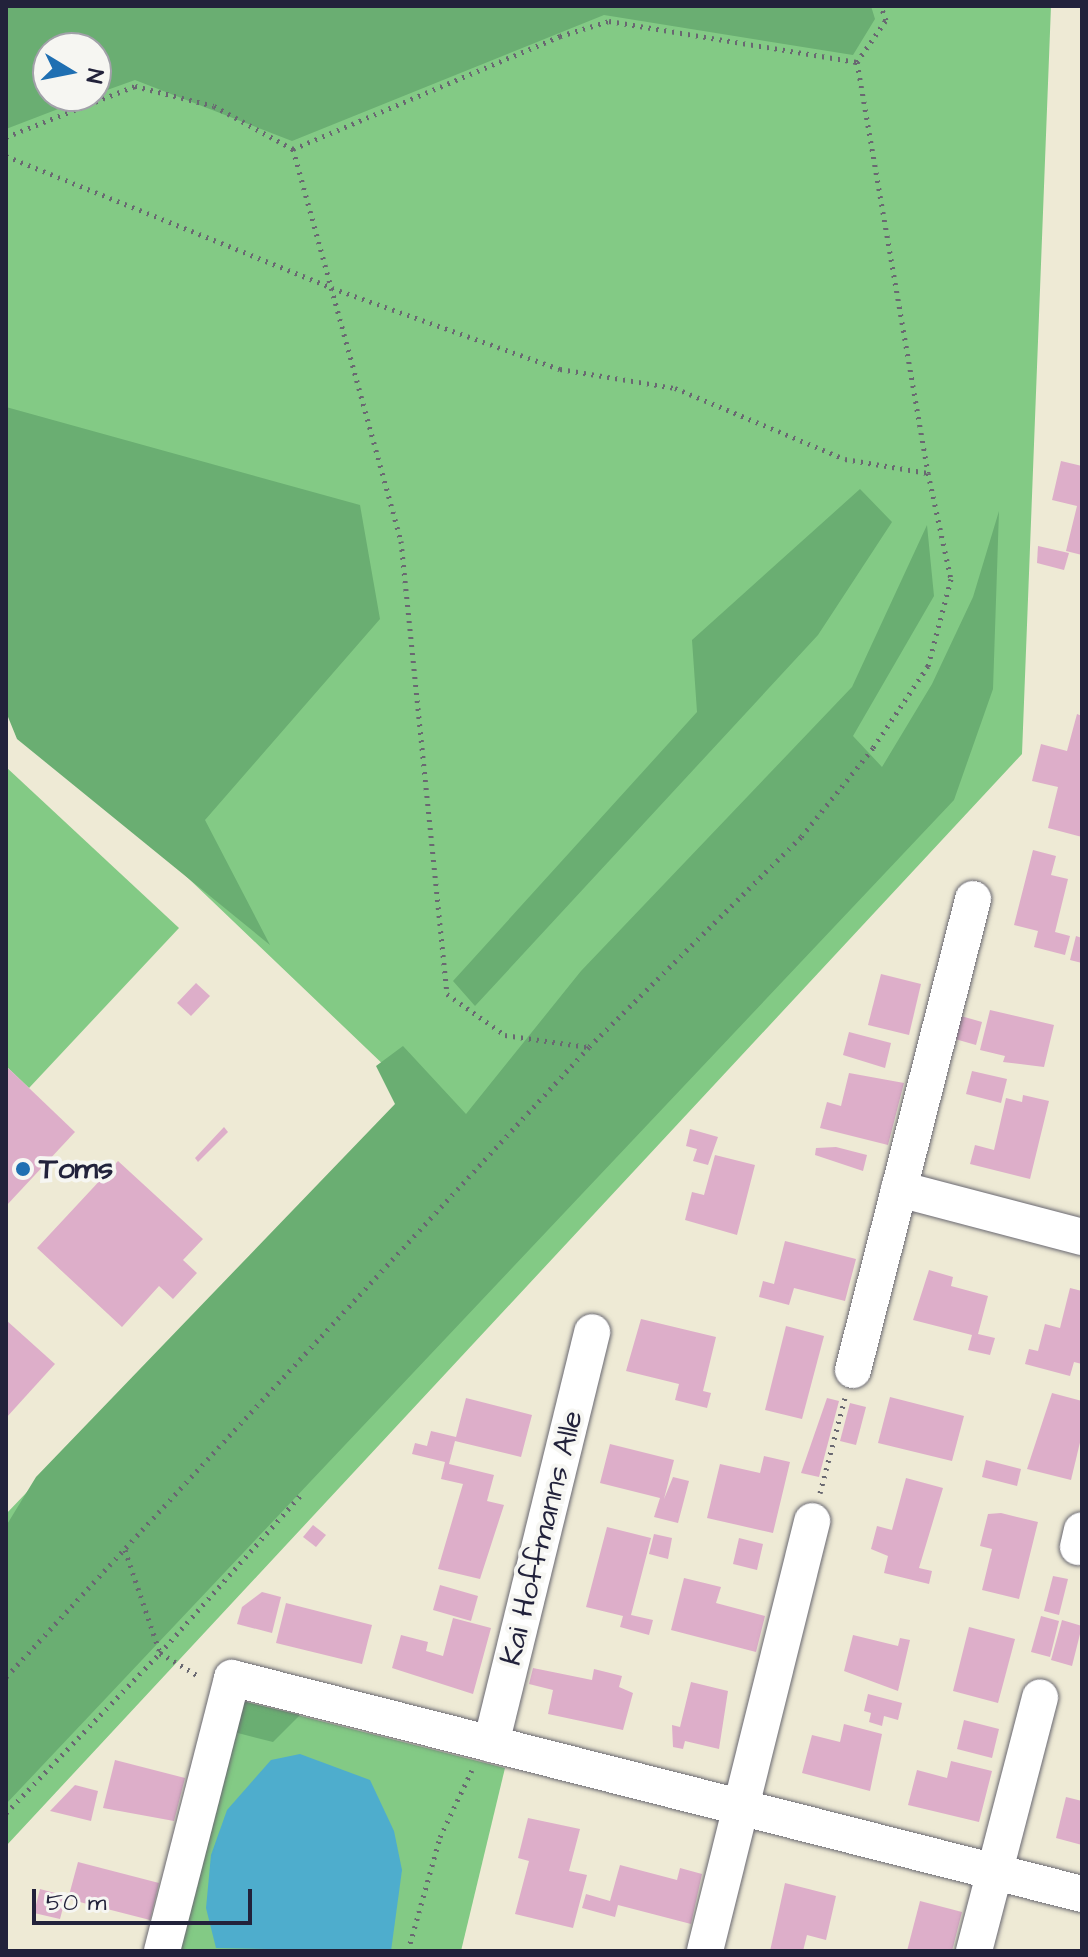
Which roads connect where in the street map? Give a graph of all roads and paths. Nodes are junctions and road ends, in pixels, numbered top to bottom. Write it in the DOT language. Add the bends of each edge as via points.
graph roads {
  1 [pos="881,6"];
  2 [pos="857,62"];
  3 [pos="6,137"];
  4 [pos="293,149"];
  5 [pos="6,156"];
  6 [pos="332,288"];
  7 [pos="928,473"];
  8 [pos="973,899"];
  9 [pos="589,1047"];
  10 [pos="899,1189"];
  11 [pos="1082,1237"];
  12 [pos="592,1332"];
  13 [pos="853,1370"];
  14 [pos="301,1495"];
  15 [pos="812,1521"];
  16 [pos="125,1550"];
  17 [pos="160,1653"];
  18 [pos="198,1676"];
  19 [pos="6,1677"];
  20 [pos="1040,1697"];
  21 [pos="491,1744"];
  22 [pos="741,1807"];
  23 [pos="6,1813"];
  24 [pos="995,1872"];
  25 [pos="1082,1894"];
  26 [pos="162,1951"];
  27 [pos="408,1951"];
  28 [pos="705,1951"];
  29 [pos="974,1951"];
  1 -- 2 [label="path" via="886,20"];
  2 -- 4 [label="path" via="609,21 560,36"];
  2 -- 7 [label="path"];
  3 -- 4 [label="path" via="135,86 214,106"];
  4 -- 6 [label="path"];
  5 -- 6 [label="path"];
  6 -- 7 [label="path" via="560,369 675,388 845,459"];
  6 -- 9 [label="path" via="401,541 447,994 505,1035"];
  7 -- 9 [label="path" via="951,579 928,666 873,748 801,837"];
  8 -- 10 [label="street"];
  9 -- 16 [label="path"];
  10 -- 11 [label="street"];
  10 -- 13 [label="street"];
  12 -- 21 [label="street, Kai Hoffmanns Alle"];
  13 -- 15 [label="path"];
  14 -- 17 [label="path"];
  15 -- 22 [label="street"];
  16 -- 17 [label="path"];
  16 -- 19 [label="path"];
  17 -- 18 [label="path"];
  17 -- 23 [label="path"];
  20 -- 24 [label="street"];
  21 -- 22 [label="street"];
  21 -- 26 [label="street" via="232,1678"];
  21 -- 27 [label="path" via="460,1786"];
  22 -- 24 [label="street"];
  22 -- 28 [label="street"];
  24 -- 25 [label="street"];
  24 -- 29 [label="street"];
}
